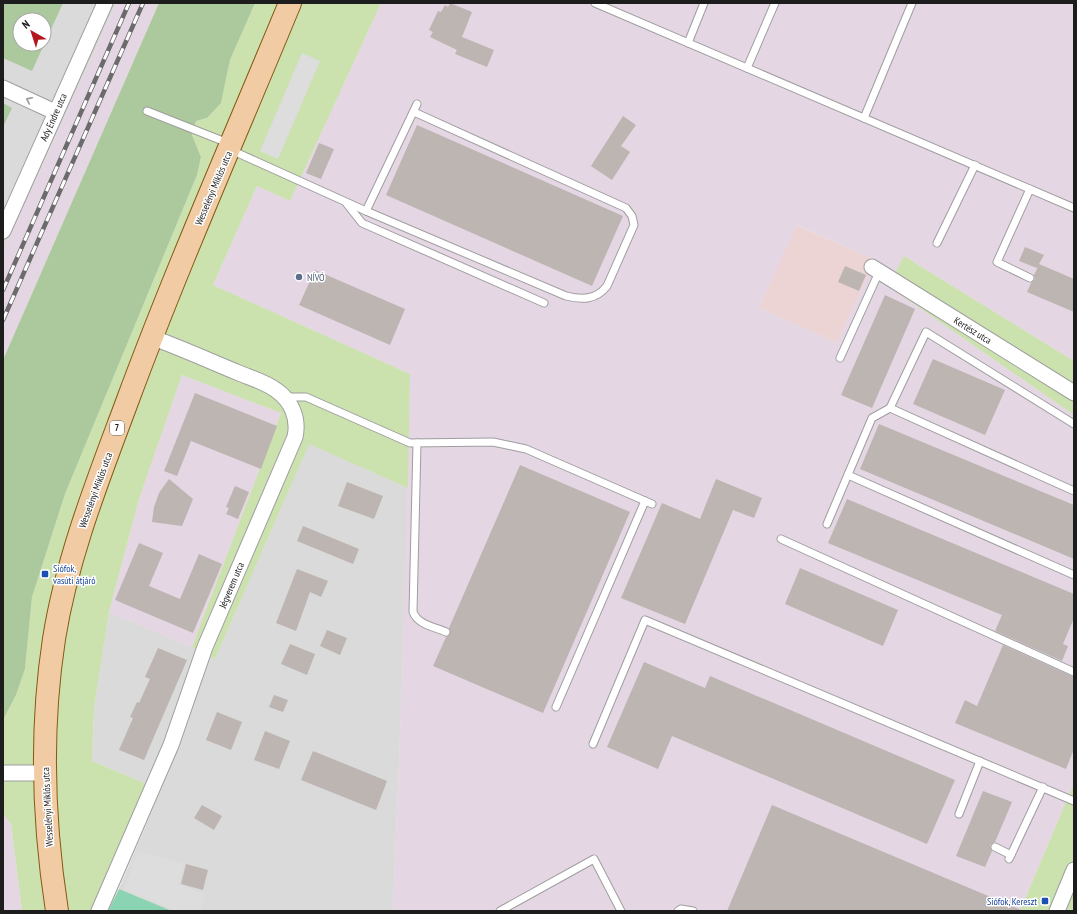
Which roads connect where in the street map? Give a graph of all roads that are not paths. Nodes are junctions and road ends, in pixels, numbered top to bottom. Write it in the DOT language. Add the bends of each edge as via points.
graph roads {
  1 [pos="105,3"];
  2 [pos="290,3"];
  3 [pos="595,3"];
  4 [pos="704,3"];
  5 [pos="775,3"];
  6 [pos="912,3"];
  7 [pos="688,43"];
  8 [pos="747,68"];
  9 [pos="3,88"];
  10 [pos="417,104"];
  11 [pos="147,111"];
  12 [pos="55,112"];
  13 [pos="414,112"];
  14 [pos="864,118"];
  15 [pos="230,147"];
  16 [pos="975,165"];
  17 [pos="1030,189"];
  18 [pos="346,202"];
  19 [pos="1074,208"];
  20 [pos="366,211"];
  21 [pos="3,231"];
  22 [pos="937,243"];
  23 [pos="875,270"];
  24 [pos="1030,278"];
  25 [pos="544,303"];
  26 [pos="151,337"];
  27 [pos="840,358"];
  28 [pos="1074,393"];
  29 [pos="284,397"];
  30 [pos="890,408"];
  31 [pos="1074,424"];
  32 [pos="417,443"];
  33 [pos="848,475"];
  34 [pos="1074,490"];
  35 [pos="827,524"];
  36 [pos="781,540"];
  37 [pos="1074,575"];
  38 [pos="446,632"];
  39 [pos="1074,672"];
  40 [pos="556,707"];
  41 [pos="592,744"];
  42 [pos="980,761"];
  43 [pos="3,773"];
  44 [pos="44,773"];
  45 [pos="1043,787"];
  46 [pos="1074,800"];
  47 [pos="958,814"];
  48 [pos="995,847"];
  49 [pos="1074,870"];
  50 [pos="57,911"];
  51 [pos="99,911"];
  52 [pos="500,911"];
  53 [pos="621,911"];
  54 [pos="678,911"];
  55 [pos="693,911"];
  56 [pos="1057,911"];
  1 -- 12 [label="street, Ady Endre utca"];
  2 -- 15 [label="main road, Wesselényi Miklós utca / 7"];
  3 -- 7 [label="lane"];
  4 -- 7 [label="lane"];
  5 -- 8 [label="lane"];
  6 -- 14 [label="lane"];
  7 -- 8 [label="lane"];
  8 -- 14 [label="lane"];
  12 -- 9 [label="street, one-way"];
  10 -- 13 [label="lane"];
  11 -- 15 [label="lane"];
  12 -- 21 [label="street, Ady Endre utca"];
  13 -- 20 [label="lane"];
  13 -- 20 [label="lane" via="626,208 632,216 634,225 607,286 592,298 566,296"];
  14 -- 16 [label="lane"];
  15 -- 18 [label="lane"];
  15 -- 26 [label="main road, Wesselényi Miklós utca / 7"];
  16 -- 17 [label="lane"];
  16 -- 22 [label="lane"];
  17 -- 19 [label="lane"];
  17 -- 24 [label="lane" via="997,262"];
  18 -- 20 [label="lane"];
  18 -- 25 [label="lane" via="362,223"];
  23 -- 27 [label="lane"];
  23 -- 28 [label="street, Kertész utca"];
  26 -- 29 [label="street, Jégverem utca" via="275,389"];
  26 -- 44 [label="main road, Wesselényi Miklós utca / 7" via="82,521 66,581 54,640"];
  29 -- 32 [label="lane" via="306,397 410,443"];
  29 -- 51 [label="street, Jégverem utca" via="297,418 294,437 204,647 171,745"];
  30 -- 31 [label="lane" via="926,332"];
  30 -- 33 [label="lane" via="872,418"];
  30 -- 34 [label="lane"];
  32 -- 38 [label="lane" via="413,612 421,622"];
  32 -- 40 [label="lane" via="493,442 526,449 649,502"];
  33 -- 35 [label="lane"];
  33 -- 37 [label="lane"];
  36 -- 39 [label="lane"];
  41 -- 42 [label="lane" via="646,620"];
  42 -- 45 [label="lane"];
  42 -- 47 [label="lane"];
  43 -- 44 [label="street"];
  44 -- 50 [label="main road, Wesselényi Miklós utca / 7" via="46,819"];
  45 -- 46 [label="lane"];
  45 -- 48 [label="lane" via="1010,857"];
  49 -- 56 [label="street"];
  52 -- 53 [label="lane" via="594,859"];
  54 -- 55 [label="lane"];
}
